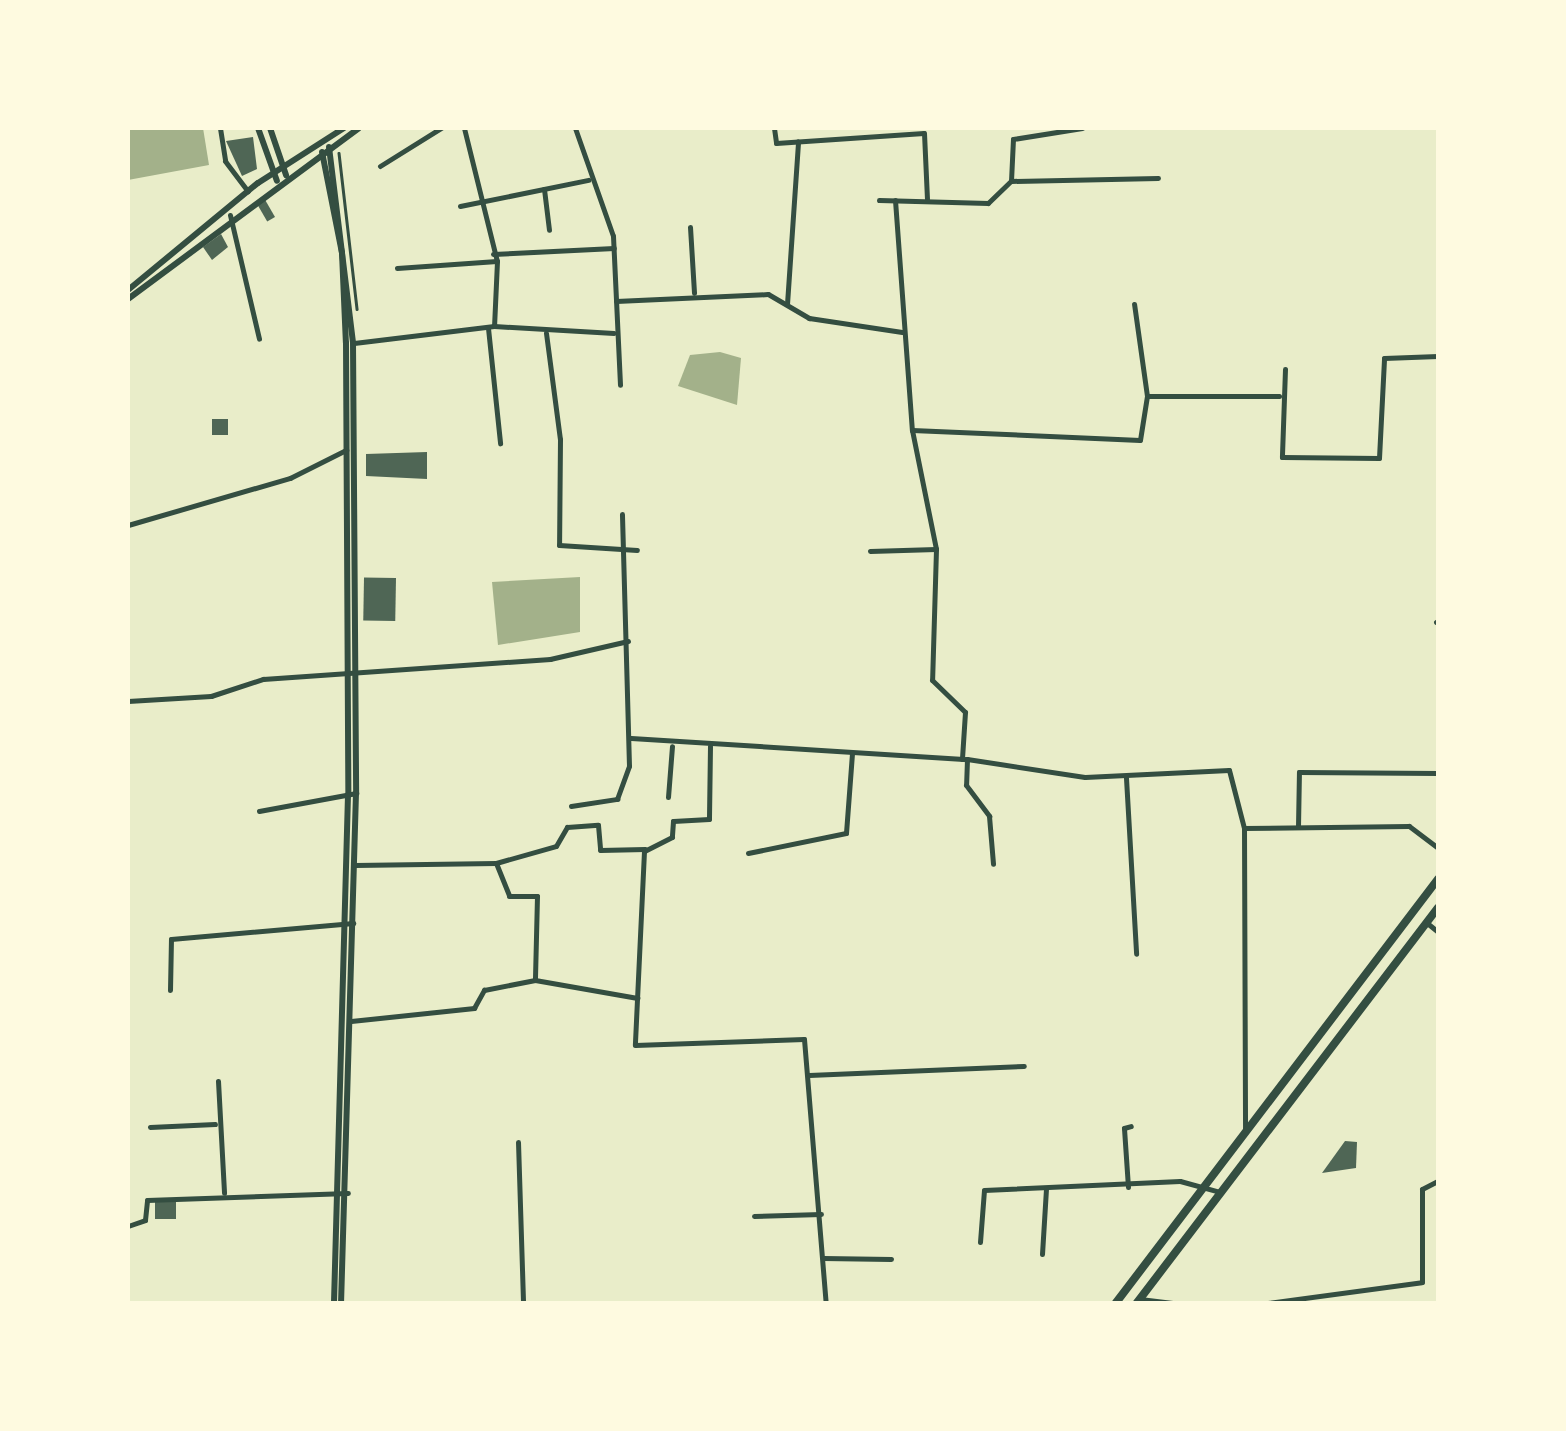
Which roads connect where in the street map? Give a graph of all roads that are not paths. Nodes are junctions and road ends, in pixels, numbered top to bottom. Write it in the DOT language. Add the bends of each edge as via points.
graph roads {
  1 [pos="220,128"];
  2 [pos="258,128"];
  3 [pos="270,128"];
  4 [pos="344,128"];
  5 [pos="359,128"];
  6 [pos="441,128"];
  7 [pos="464,128"];
  8 [pos="575,128"];
  9 [pos="774,128"];
  10 [pos="1082,128"];
  11 [pos="798,141"];
  12 [pos="326,150"];
  13 [pos="282,166"];
  14 [pos="380,166"];
  15 [pos="272,172"];
  16 [pos="286,175"];
  17 [pos="1158,178"];
  18 [pos="588,180"];
  19 [pos="276,181"];
  20 [pos="1011,181"];
  21 [pos="544,189"];
  22 [pos="248,191"];
  23 [pos="928,199"];
  24 [pos="878,200"];
  25 [pos="895,200"];
  26 [pos="486,201"];
  27 [pos="460,206"];
  28 [pos="230,215"];
  29 [pos="690,227"];
  30 [pos="549,230"];
  31 [pos="614,248"];
  32 [pos="495,258"];
  33 [pos="397,268"];
  34 [pos="128,290"];
  35 [pos="694,293"];
  36 [pos="128,299"];
  37 [pos="616,301"];
  38 [pos="787,304"];
  39 [pos="1134,304"];
  40 [pos="490,327"];
  41 [pos="902,332"];
  42 [pos="614,333"];
  43 [pos="546,334"];
  44 [pos="258,339"];
  45 [pos="353,343"];
  46 [pos="1438,356"];
  47 [pos="1286,369"];
  48 [pos="620,386"];
  49 [pos="1147,396"];
  50 [pos="1280,396"];
  51 [pos="912,430"];
  52 [pos="500,442"];
  53 [pos="349,448"];
  54 [pos="622,514"];
  55 [pos="128,524"];
  56 [pos="936,549"];
  57 [pos="622,550"];
  58 [pos="637,550"];
  59 [pos="870,551"];
  60 [pos="628,641"];
  61 [pos="351,671"];
  62 [pos="128,701"];
  63 [pos="632,738"];
  64 [pos="672,744"];
  65 [pos="710,746"];
  66 [pos="852,754"];
  67 [pos="964,759"];
  68 [pos="1438,772"];
  69 [pos="1126,777"];
  70 [pos="352,794"];
  71 [pos="668,798"];
  72 [pos="571,806"];
  73 [pos="258,811"];
  74 [pos="1298,827"];
  75 [pos="1244,828"];
  76 [pos="1438,848"];
  77 [pos="645,849"];
  78 [pos="748,853"];
  79 [pos="496,863"];
  80 [pos="993,864"];
  81 [pos="354,865"];
  82 [pos="1438,878"];
  83 [pos="1438,908"];
  84 [pos="348,923"];
  85 [pos="1427,923"];
  86 [pos="1438,932"];
  87 [pos="1136,954"];
  88 [pos="535,980"];
  89 [pos="170,990"];
  90 [pos="637,998"];
  91 [pos="351,1021"];
  92 [pos="1024,1066"];
  93 [pos="809,1075"];
  94 [pos="218,1081"];
  95 [pos="216,1124"];
  96 [pos="1131,1126"];
  97 [pos="150,1127"];
  98 [pos="1245,1132"];
  99 [pos="518,1142"];
  100 [pos="1438,1180"];
  101 [pos="1206,1184"];
  102 [pos="1128,1187"];
  103 [pos="1046,1188"];
  104 [pos="345,1192"];
  105 [pos="1220,1192"];
  106 [pos="224,1194"];
  107 [pos="821,1214"];
  108 [pos="754,1216"];
  109 [pos="128,1226"];
  110 [pos="980,1242"];
  111 [pos="1042,1254"];
  112 [pos="823,1258"];
  113 [pos="891,1258"];
  114 [pos="1138,1301"];
  115 [pos="338,1304"];
  116 [pos="523,1304"];
  117 [pos="826,1304"];
  118 [pos="1115,1304"];
  119 [pos="1181,1304"];
  120 [pos="1260,1304"];
  1 -- 22 [label="street" via="225,161"];
  2 -- 15 [label="main road"];
  3 -- 13 [label="main road"];
  4 -- 13 [label="main road"];
  5 -- 12 [label="main road"];
  6 -- 14 [label="street"];
  7 -- 26 [label="street"];
  8 -- 18 [label="street"];
  9 -- 11 [label="street" via="776,143"];
  10 -- 20 [label="street" via="1013,138"];
  11 -- 23 [label="street" via="924,134"];
  11 -- 38 [label="street"];
  12 -- 16 [label="main road"];
  12 -- 45 [label="main road"];
  12 -- 53 [label="main road" via="343,262"];
  13 -- 15 [label="main road"];
  13 -- 16 [label="main road"];
  15 -- 19 [label="main road"];
  15 -- 22 [label="main road"];
  16 -- 19 [label="main road"];
  17 -- 20 [label="street"];
  18 -- 21 [label="street"];
  18 -- 31 [label="street"];
  19 -- 28 [label="main road"];
  20 -- 23 [label="street" via="988,202"];
  21 -- 26 [label="street"];
  21 -- 30 [label="street"];
  22 -- 34 [label="main road"];
  23 -- 25 [label="street"];
  24 -- 25 [label="street"];
  25 -- 41 [label="street"];
  26 -- 27 [label="street"];
  26 -- 32 [label="street"];
  28 -- 36 [label="main road"];
  28 -- 44 [label="street"];
  29 -- 35 [label="street"];
  31 -- 32 [label="street"];
  31 -- 37 [label="street"];
  32 -- 33 [label="street"];
  32 -- 40 [label="street"];
  35 -- 37 [label="street"];
  35 -- 38 [label="street" via="768,294"];
  37 -- 42 [label="street"];
  38 -- 41 [label="street" via="810,318"];
  39 -- 49 [label="street"];
  40 -- 43 [label="street"];
  40 -- 45 [label="street"];
  40 -- 52 [label="street"];
  41 -- 51 [label="street"];
  42 -- 43 [label="street"];
  42 -- 48 [label="street"];
  43 -- 57 [label="street" via="560,439 559,544"];
  45 -- 53 [label="main road"];
  46 -- 50 [label="street" via="1384,358 1378,458 1282,457"];
  47 -- 50 [label="street"];
  49 -- 50 [label="street"];
  49 -- 51 [label="street" via="1137,441"];
  51 -- 56 [label="street"];
  53 -- 55 [label="street" via="290,478"];
  53 -- 61 [label="main road"];
  54 -- 57 [label="street"];
  56 -- 59 [label="street"];
  56 -- 67 [label="street" via="932,680 965,712"];
  57 -- 58 [label="street"];
  57 -- 60 [label="street"];
  60 -- 61 [label="street" via="550,660"];
  60 -- 63 [label="street"];
  61 -- 62 [label="street"];
  61 -- 70 [label="main road"];
  63 -- 64 [label="street"];
  63 -- 72 [label="street" via="617,799"];
  64 -- 65 [label="street"];
  64 -- 71 [label="street"];
  65 -- 66 [label="street"];
  65 -- 77 [label="street" via="709,819 673,820 670,840"];
  66 -- 67 [label="street"];
  66 -- 78 [label="street" via="846,833"];
  67 -- 69 [label="street"];
  67 -- 80 [label="street" via="966,785 989,816"];
  68 -- 74 [label="street" via="1299,772"];
  69 -- 75 [label="street" via="1229,770"];
  69 -- 87 [label="street"];
  70 -- 73 [label="street"];
  70 -- 81 [label="main road"];
  70 -- 84 [label="main road"];
  74 -- 75 [label="street"];
  74 -- 76 [label="street" via="1409,826"];
  75 -- 98 [label="street"];
  77 -- 79 [label="street" via="600,850 598,825 567,827 556,846"];
  77 -- 90 [label="street"];
  79 -- 81 [label="street"];
  79 -- 88 [label="street" via="509,896 537,896"];
  81 -- 84 [label="main road"];
  82 -- 98 [label="highway"];
  83 -- 85 [label="highway"];
  84 -- 89 [label="street" via="171,939"];
  84 -- 91 [label="main road"];
  84 -- 104 [label="main road"];
  85 -- 86 [label="street"];
  85 -- 105 [label="highway"];
  88 -- 90 [label="street"];
  88 -- 91 [label="street" via="484,990 474,1008"];
  90 -- 93 [label="street" via="636,1047 800,1038"];
  91 -- 104 [label="main road"];
  92 -- 93 [label="street"];
  93 -- 107 [label="street"];
  94 -- 95 [label="street"];
  95 -- 97 [label="street"];
  95 -- 106 [label="street"];
  96 -- 102 [label="street" via="1124,1128"];
  98 -- 101 [label="highway"];
  99 -- 116 [label="street"];
  100 -- 120 [label="street" via="1422,1189 1426,1278"];
  101 -- 102 [label="street"];
  101 -- 105 [label="street"];
  101 -- 118 [label="highway"];
  102 -- 103 [label="street"];
  103 -- 110 [label="street" via="984,1190"];
  103 -- 111 [label="street"];
  104 -- 106 [label="street"];
  104 -- 115 [label="main road"];
  105 -- 114 [label="highway"];
  106 -- 109 [label="street" via="147,1200 146,1220"];
  107 -- 108 [label="street"];
  107 -- 112 [label="street"];
  112 -- 113 [label="street"];
  112 -- 117 [label="street"];
  114 -- 119 [label="street"];
}
